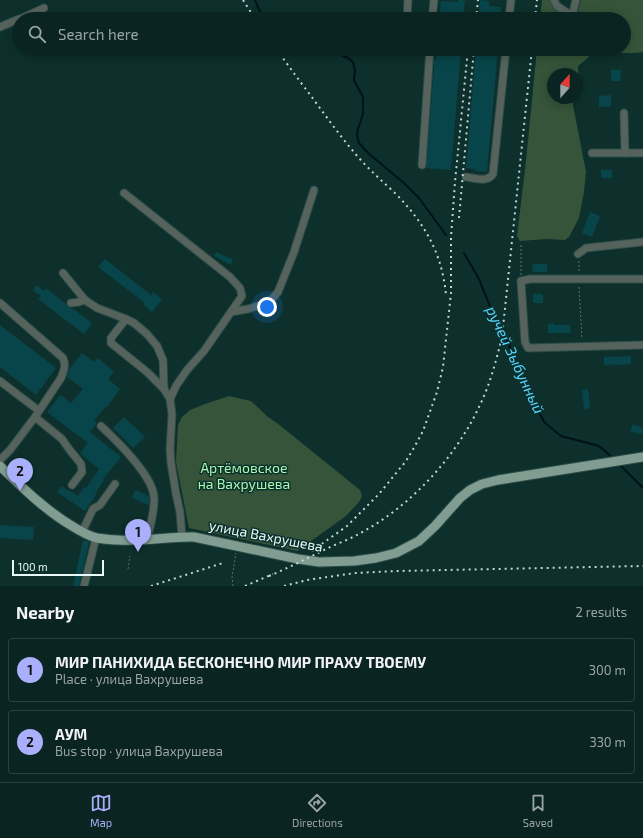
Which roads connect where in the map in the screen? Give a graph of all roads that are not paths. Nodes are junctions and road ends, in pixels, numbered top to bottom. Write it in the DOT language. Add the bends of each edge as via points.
graph roads {
  1 [pos="408,0"];
  2 [pos="434,0"];
  3 [pos="511,0"];
  4 [pos="554,0"];
  5 [pos="576,0"];
  6 [pos="44,8"];
  7 [pos="35,12"];
  8 [pos="407,12"];
  9 [pos="433,12"];
  10 [pos="510,12"];
  11 [pos="565,12"];
  12 [pos="574,12"];
  13 [pos="12,22"];
  14 [pos="0,27"];
  15 [pos="430,56"];
  16 [pos="505,56"];
  17 [pos="624,113"];
  18 [pos="625,152"];
  19 [pos="592,153"];
  20 [pos="643,153"];
  21 [pos="422,165"];
  22 [pos="466,177"];
  23 [pos="314,190"];
  24 [pos="124,193"];
  25 [pos="643,242"];
  26 [pos="578,254"];
  27 [pos="63,273"];
  28 [pos="643,279"];
  29 [pos="85,300"];
  30 [pos="0,303"];
  31 [pos="71,303"];
  32 [pos="231,312"];
  33 [pos="126,319"];
  34 [pos="643,345"];
  35 [pos="0,381"];
  36 [pos="164,389"];
  37 [pos="170,398"];
  38 [pos="38,410"];
  39 [pos="34,417"];
  40 [pos="101,426"];
  41 [pos="643,457"];
  42 [pos="0,460"];
  43 [pos="0,466"];
  44 [pos="115,484"];
  45 [pos="72,485"];
  46 [pos="82,532"];
  47 [pos="182,537"];
  48 [pos="96,538"];
  49 [pos="147,540"];
  50 [pos="84,586"];
  1 -- 8 [label="street"];
  2 -- 9 [label="street"];
  3 -- 10 [label="street"];
  4 -- 11 [label="street"];
  5 -- 12 [label="street"];
  6 -- 7 [label="street"];
  13 -- 14 [label="street"];
  15 -- 21 [label="street"];
  16 -- 22 [label="street" via="493,174 484,180"];
  17 -- 18 [label="street"];
  18 -- 19 [label="street"];
  18 -- 20 [label="street"];
  23 -- 32 [label="street" via="278,292 263,304"];
  24 -- 32 [label="street" via="230,277 240,288 242,296"];
  25 -- 26 [label="street" via="586,248"];
  27 -- 29 [label="street"];
  28 -- 34 [label="street" via="579,278 521,281 525,342 528,348"];
  29 -- 31 [label="street"];
  29 -- 33 [label="street" via="97,308"];
  30 -- 38 [label="street" via="63,358 65,363 61,378"];
  32 -- 37 [label="street" via="204,351 183,375"];
  33 -- 36 [label="street" via="147,334 157,346 163,360"];
  33 -- 36 [label="street" via="110,338 111,343"];
  35 -- 38 [label="street"];
  36 -- 37 [label="street"];
  37 -- 47 [label="street" via="171,463"];
  38 -- 39 [label="street"];
  39 -- 42 [label="street"];
  39 -- 45 [label="street" via="62,439 81,464 82,472"];
  40 -- 49 [label="street" via="140,469 152,489 154,505"];
  41 -- 47 [label="main road, улица Вахрушева" via="482,484 460,498 419,541 376,558 319,562 202,538"];
  43 -- 46 [label="main road, улица Вахрушева" via="40,504"];
  44 -- 46 [label="street" via="100,505 92,509"];
  46 -- 48 [label="main road, улица Вахрушева"];
  47 -- 49 [label="main road, улица Вахрушева"];
  48 -- 49 [label="main road, улица Вахрушева"];
  48 -- 50 [label="street"];
}
